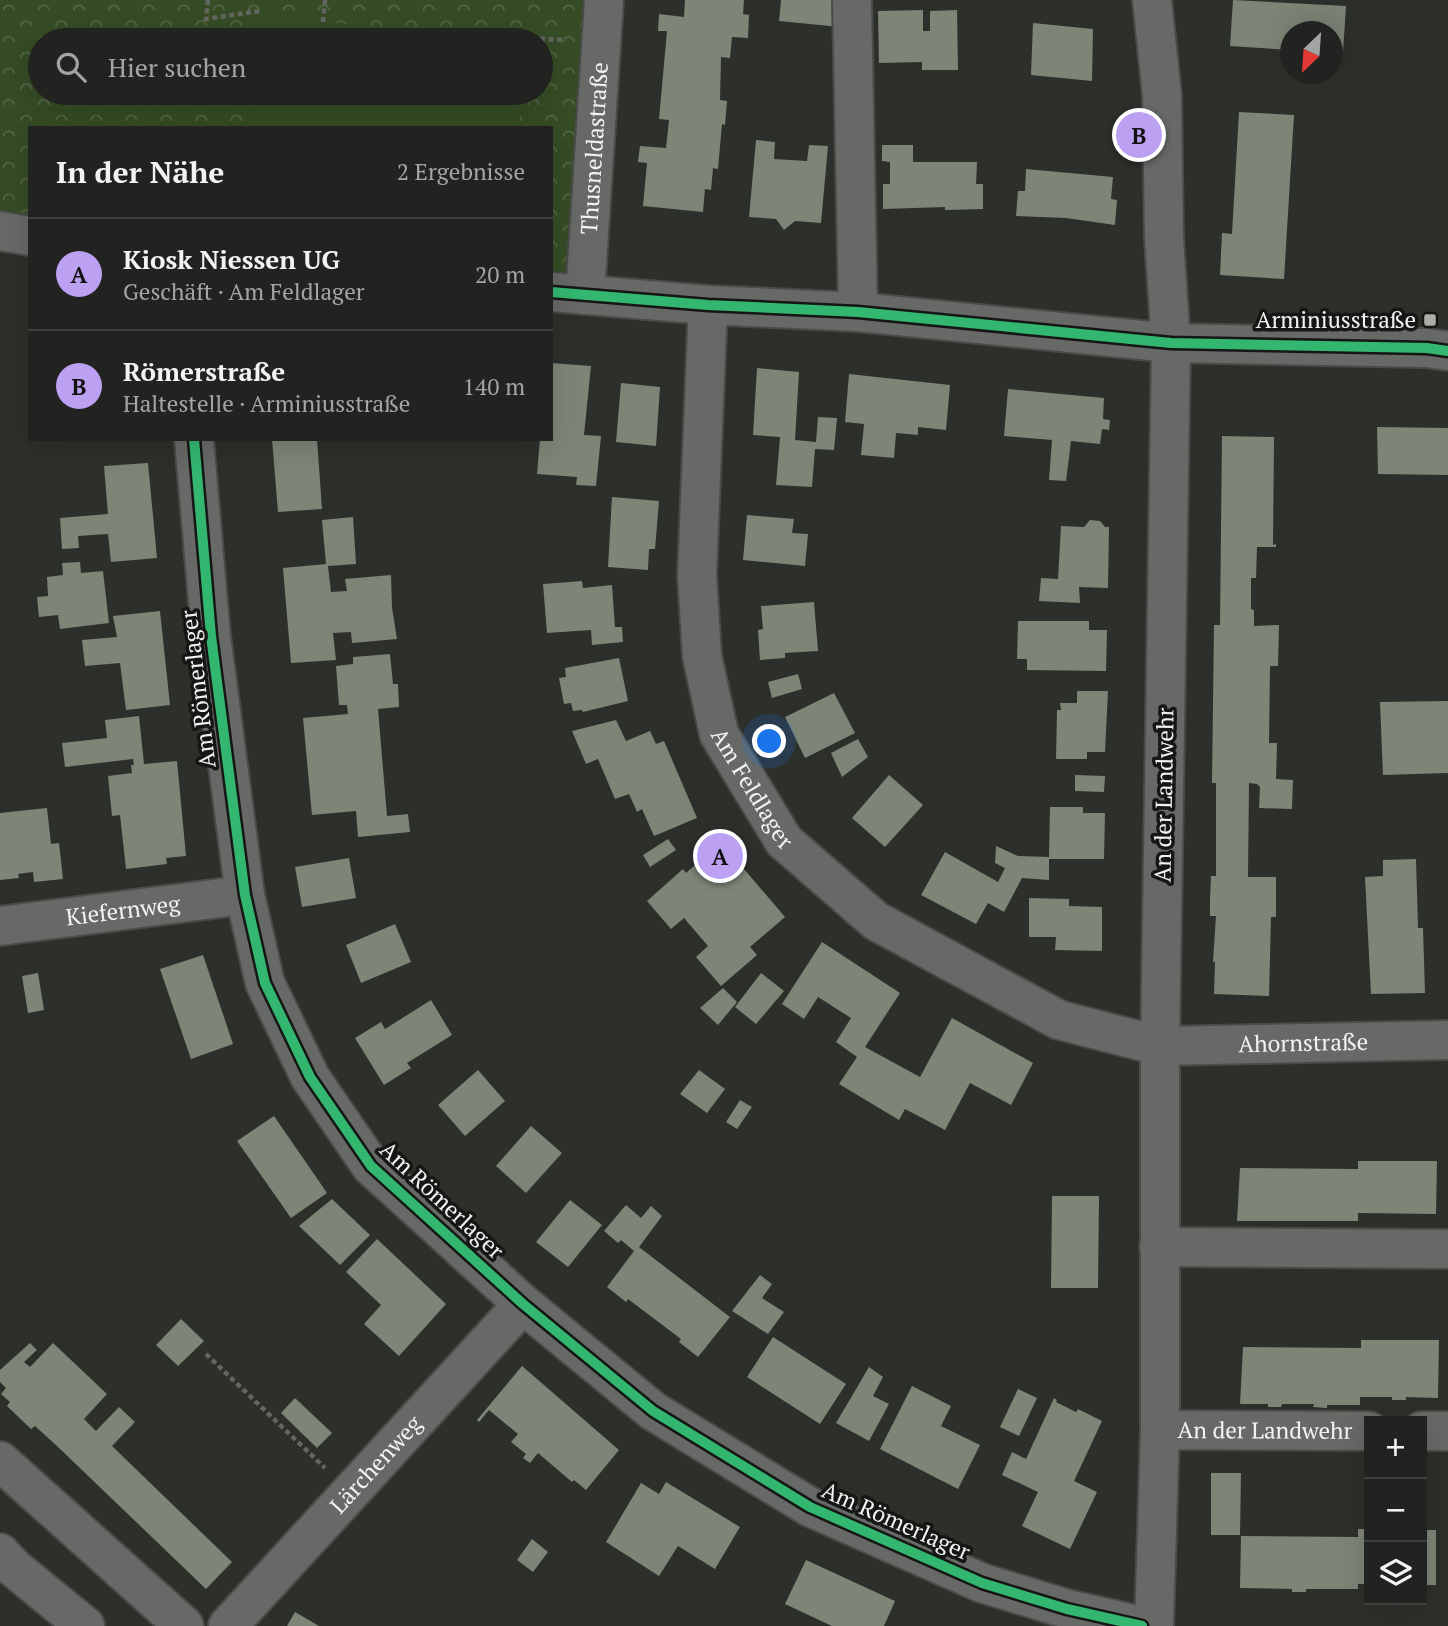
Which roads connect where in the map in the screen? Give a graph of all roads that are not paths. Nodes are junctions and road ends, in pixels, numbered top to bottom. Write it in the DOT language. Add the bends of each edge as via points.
graph roads {
  1 [pos="604,0"];
  2 [pos="852,0"];
  3 [pos="1152,0"];
  4 [pos="0,230"];
  5 [pos="28,236"];
  6 [pos="568,294"];
  7 [pos="708,306"];
  8 [pos="858,312"];
  9 [pos="1171,343"];
  10 [pos="1448,351"];
  11 [pos="194,441"];
  12 [pos="245,895"];
  13 [pos="0,926"];
  14 [pos="1448,1040"];
  15 [pos="1160,1046"];
  16 [pos="1159,1247"];
  17 [pos="1448,1249"];
  18 [pos="523,1304"];
  19 [pos="1160,1430"];
  20 [pos="1364,1431"];
  21 [pos="1427,1431"];
  22 [pos="1448,1432"];
  23 [pos="0,1461"];
  24 [pos="0,1553"];
  25 [pos="85,1626"];
  26 [pos="184,1626"];
  27 [pos="228,1626"];
  28 [pos="1142,1626"];
  29 [pos="1154,1626"];
  1 -- 6 [label="street, Thusneldastraße"];
  2 -- 8 [label="street"];
  3 -- 9 [label="street" via="1162,94"];
  4 -- 5 [label="street"];
  6 -- 7 [label="street"];
  7 -- 8 [label="street"];
  7 -- 15 [label="street, Am Feldlager" via="697,575 702,656 719,734 783,841 876,921 1059,1020"];
  8 -- 9 [label="street"];
  9 -- 10 [label="street"];
  9 -- 15 [label="street, An der Landwehr"];
  11 -- 12 [label="street, Am Römerlager" via="211,636"];
  12 -- 13 [label="street, Kiefernweg"];
  12 -- 18 [label="street, Am Römerlager" via="265,983 310,1077 371,1166"];
  14 -- 15 [label="street, Ahornstraße"];
  15 -- 16 [label="street, An der Landwehr"];
  16 -- 17 [label="street"];
  16 -- 19 [label="street, An der Landwehr"];
  18 -- 27 [label="street, Lärchenweg"];
  18 -- 28 [label="street, Am Römerlager" via="653,1411 810,1507 982,1583"];
  19 -- 20 [label="street, An der Landwehr"];
  19 -- 29 [label="street, An der Landwehr"];
  21 -- 22 [label="street"];
  23 -- 26 [label="street"];
  24 -- 25 [label="street"];
}
